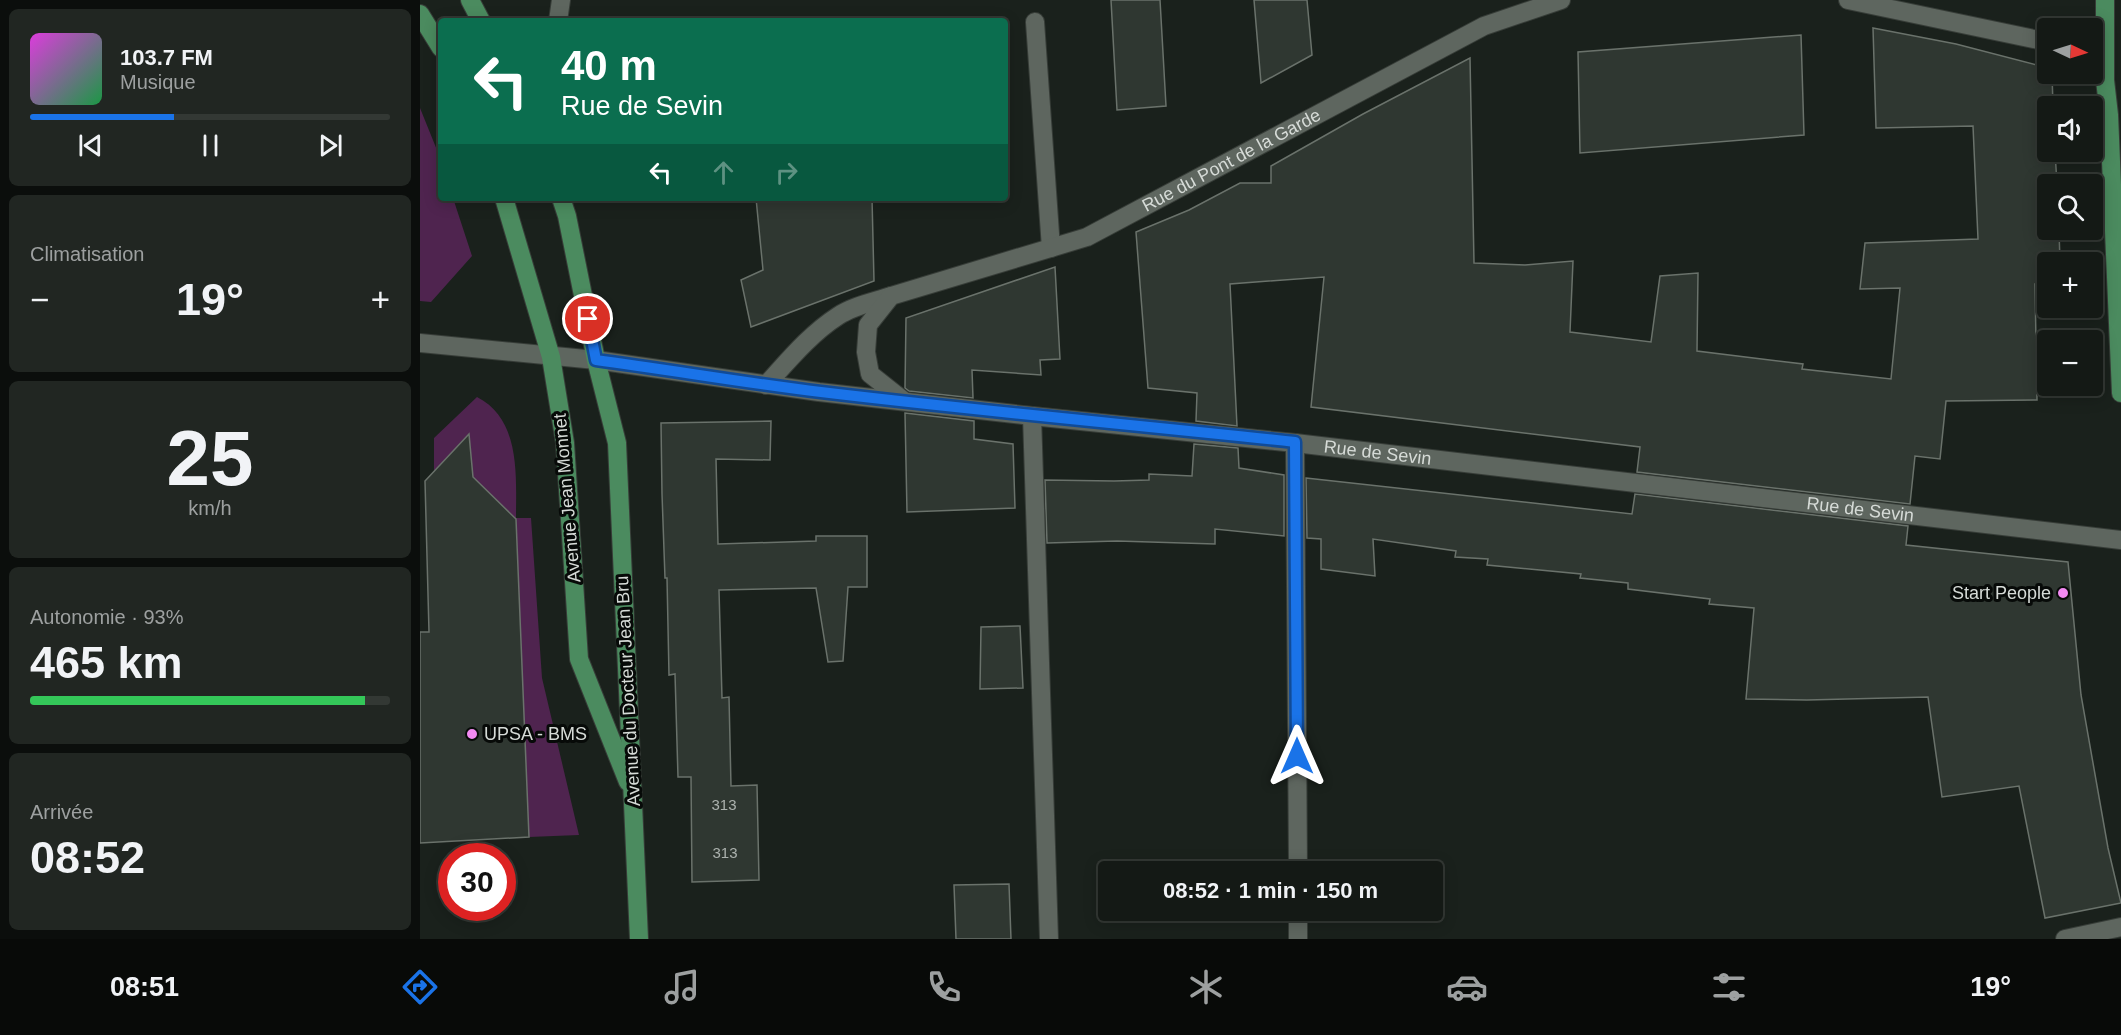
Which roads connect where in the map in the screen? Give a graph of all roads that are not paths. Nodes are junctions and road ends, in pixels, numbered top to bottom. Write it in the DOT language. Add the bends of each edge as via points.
graph roads {
  1 [pos="470,0"];
  2 [pos="561,0"];
  3 [pos="1561,0"];
  4 [pos="1848,0"];
  5 [pos="2104,0"];
  6 [pos="420,14"];
  7 [pos="479,18"];
  8 [pos="558,18"];
  9 [pos="2102,18"];
  10 [pos="1035,22"];
  11 [pos="2037,40"];
  12 [pos="438,43"];
  13 [pos="2103,70"];
  14 [pos="2115,115"];
  15 [pos="505,201"];
  16 [pos="562,201"];
  17 [pos="1052,248"];
  18 [pos="891,296"];
  19 [pos="420,343"];
  20 [pos="551,357"];
  21 [pos="596,360"];
  22 [pos="766,385"];
  23 [pos="2121,393"];
  24 [pos="905,402"];
  25 [pos="1032,416"];
  26 [pos="1295,442"];
  27 [pos="2121,540"];
  28 [pos="633,794"];
  29 [pos="1298,861"];
  30 [pos="1298,921"];
  31 [pos="2121,927"];
  32 [pos="639,939"];
  33 [pos="1049,939"];
  34 [pos="1298,939"];
  35 [pos="2065,939"];
  1 -- 7 [label="main road"];
  2 -- 8 [label="street"];
  3 -- 17 [label="street, Rue du Pont de la Garde" via="1484,26 1087,237"];
  4 -- 11 [label="street"];
  5 -- 9 [label="main road"];
  6 -- 12 [label="main road"];
  10 -- 17 [label="street"];
  13 -- 14 [label="main road"];
  14 -- 23 [label="main road"];
  15 -- 20 [label="main road, Avenue Jean Monnet"];
  16 -- 21 [label="main road"];
  17 -- 18 [label="street, Rue du Pont de la Garde"];
  18 -- 22 [label="street, Rue du Pont de la Garde" via="838,316"];
  18 -- 24 [label="street" via="868,325 866,352 870,374"];
  19 -- 20 [label="street, Rue de Sevin"];
  20 -- 21 [label="street, Rue de Sevin"];
  20 -- 28 [label="main road, Avenue Jean Monnet" via="566,442 579,659"];
  21 -- 22 [label="street, Rue de Sevin"];
  21 -- 28 [label="main road, Avenue du Docteur Jean Bru" via="617,443"];
  22 -- 24 [label="street, Rue de Sevin"];
  24 -- 25 [label="street, Rue de Sevin"];
  25 -- 26 [label="street, Rue de Sevin"];
  25 -- 33 [label="street"];
  26 -- 27 [label="street, Rue de Sevin"];
  26 -- 29 [label="street"];
  28 -- 32 [label="main road, Avenue du Docteur Jean Bru"];
  30 -- 34 [label="street"];
  31 -- 35 [label="street"];
}
